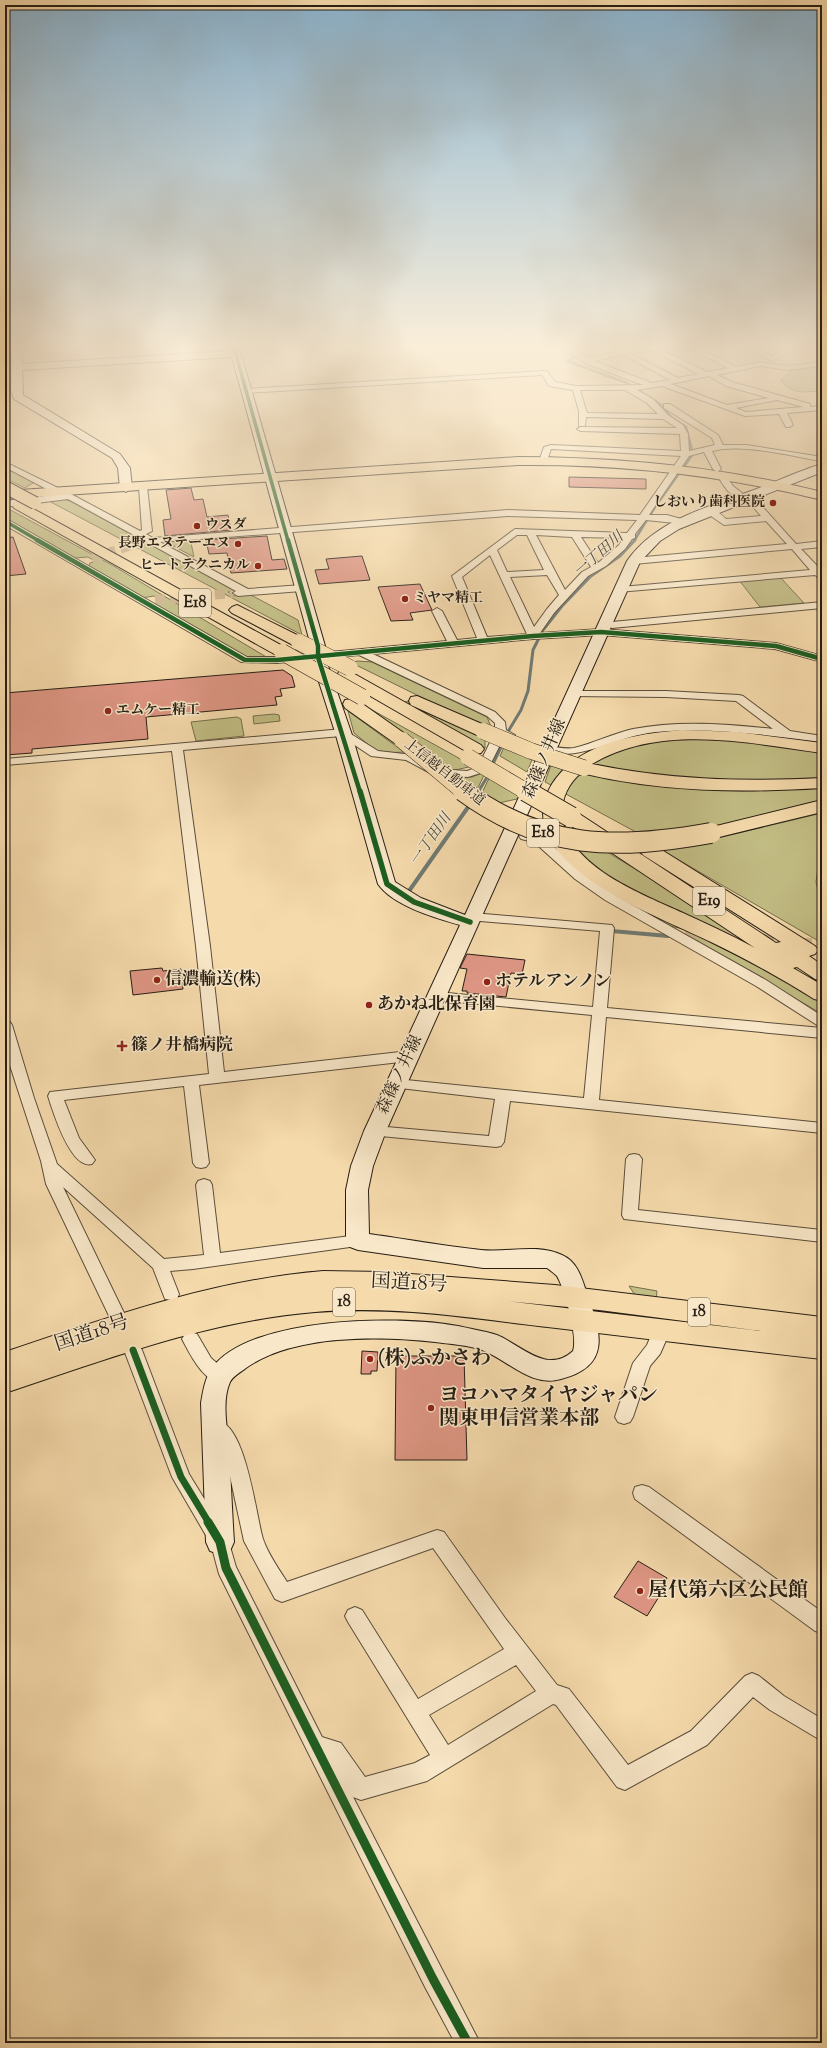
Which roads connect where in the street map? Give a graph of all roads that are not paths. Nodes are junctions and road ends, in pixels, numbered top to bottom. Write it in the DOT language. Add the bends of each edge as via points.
graph roads {
  1 [pos="89,440"];
  2 [pos="259,440"];
  3 [pos="575,440"];
  4 [pos="592,440"];
  5 [pos="686,440"];
  6 [pos="717,440"];
  7 [pos="717,447"];
  8 [pos="708,451"];
  9 [pos="690,453"];
  10 [pos="822,459"];
  11 [pos="543,461"];
  12 [pos="5,464"];
  13 [pos="680,468"];
  14 [pos="822,468"];
  15 [pos="717,469"];
  16 [pos="270,478"];
  17 [pos="723,478"];
  18 [pos="778,485"];
  19 [pos="5,487"];
  20 [pos="143,487"];
  21 [pos="126,488"];
  22 [pos="55,490"];
  23 [pos="5,496"];
  24 [pos="743,496"];
  25 [pos="822,496"];
  26 [pos="12,504"];
  27 [pos="709,512"];
  28 [pos="647,517"];
  29 [pos="768,518"];
  30 [pos="5,521"];
  31 [pos="682,522"];
  32 [pos="286,530"];
  33 [pos="530,533"];
  34 [pos="575,534"];
  35 [pos="632,536"];
  36 [pos="145,539"];
  37 [pos="822,544"];
  38 [pos="794,546"];
  39 [pos="492,550"];
  40 [pos="115,552"];
  41 [pos="92,559"];
  42 [pos="634,561"];
  43 [pos="78,563"];
  44 [pos="596,568"];
  45 [pos="550,572"];
  46 [pos="819,574"];
  47 [pos="504,575"];
  48 [pos="302,588"];
  49 [pos="621,590"];
  50 [pos="246,592"];
  51 [pos="233,593"];
  52 [pos="565,595"];
  53 [pos="141,600"];
  54 [pos="155,600"];
  55 [pos="822,605"];
  56 [pos="437,611"];
  57 [pos="634,623"];
  58 [pos="607,628"];
  59 [pos="632,634"];
  60 [pos="537,636"];
  61 [pos="482,640"];
  62 [pos="453,643"];
  63 [pos="288,649"];
  64 [pos="362,653"];
  65 [pos="318,657"];
  66 [pos="822,659"];
  67 [pos="347,671"];
  68 [pos="574,694"];
  69 [pos="357,700"];
  70 [pos="343,732"];
  71 [pos="505,733"];
  72 [pos="786,734"];
  73 [pos="822,739"];
  74 [pos="177,746"];
  75 [pos="822,748"];
  76 [pos="549,750"];
  77 [pos="472,753"];
  78 [pos="5,762"];
  79 [pos="822,783"];
  80 [pos="822,806"];
  81 [pos="574,812"];
  82 [pos="602,829"];
  83 [pos="513,832"];
  84 [pos="712,888"];
  85 [pos="472,920"];
  86 [pos="822,951"];
  87 [pos="822,959"];
  88 [pos="822,974"];
  89 [pos="822,983"];
  90 [pos="822,994"];
  91 [pos="437,996"];
  92 [pos="600,1012"];
  93 [pos="822,1022"];
  94 [pos="5,1025"];
  95 [pos="822,1033"];
  96 [pos="409,1056"];
  97 [pos="217,1078"];
  98 [pos="191,1081"];
  99 [pos="396,1084"];
  100 [pos="503,1097"];
  101 [pos="591,1105"];
  102 [pos="822,1128"];
  103 [pos="375,1131"];
  104 [pos="634,1159"];
  105 [pos="87,1160"];
  106 [pos="201,1163"];
  107 [pos="52,1168"];
  108 [pos="204,1185"];
  109 [pos="822,1236"];
  110 [pos="358,1242"];
  111 [pos="213,1260"];
  112 [pos="160,1265"];
  113 [pos="171,1294"];
  114 [pos="579,1310"];
  115 [pos="710,1314"];
  116 [pos="822,1318"];
  117 [pos="822,1328"];
  118 [pos="662,1329"];
  119 [pos="116,1335"];
  120 [pos="191,1339"];
  121 [pos="822,1348"];
  122 [pos="5,1363"];
  123 [pos="220,1376"];
  124 [pos="5,1382"];
  125 [pos="624,1418"];
  126 [pos="215,1424"];
  127 [pos="642,1493"];
  128 [pos="220,1542"];
  129 [pos="355,1616"];
  130 [pos="822,1624"];
  131 [pos="519,1652"];
  132 [pos="551,1694"];
  133 [pos="415,1712"];
  134 [pos="822,1731"];
  135 [pos="315,1746"];
  136 [pos="444,1758"];
  137 [pos="468,2043"];
  1 -- 21 [label="street" via="116,456 124,468"];
  2 -- 16 [label="street"];
  3 -- 11 [label="street" via="548,447"];
  4 -- 9 [label="street"];
  5 -- 9 [label="street"];
  6 -- 7 [label="street" via="719,445"];
  7 -- 8 [label="street"];
  7 -- 10 [label="street" via="753,448"];
  8 -- 9 [label="street"];
  8 -- 15 [label="street"];
  9 -- 13 [label="street"];
  11 -- 13 [label="highway" via="611,462"];
  11 -- 16 [label="highway"];
  12 -- 22 [label="street"];
  13 -- 18 [label="highway"];
  13 -- 28 [label="street"];
  14 -- 18 [label="street, 森篠ノ井線"];
  16 -- 20 [label="highway"];
  16 -- 32 [label="street"];
  17 -- 24 [label="street"];
  18 -- 24 [label="street, 森篠ノ井線"];
  18 -- 25 [label="highway"];
  19 -- 40 [label="highway, 上信越自動車道 / E18, bridge"];
  20 -- 21 [label="highway"];
  20 -- 36 [label="street" via="147,531"];
  21 -- 23 [label="highway"];
  23 -- 26 [label="highway, 上信越自動車道 / E18"];
  24 -- 27 [label="street, 森篠ノ井線"];
  24 -- 29 [label="street"];
  26 -- 36 [label="street" via="69,496"];
  26 -- 40 [label="highway, 上信越自動車道 / E18"];
  27 -- 29 [label="street" via="724,522"];
  27 -- 31 [label="street, 森篠ノ井線"];
  28 -- 31 [label="street" via="670,518"];
  28 -- 32 [label="street" via="508,513"];
  28 -- 35 [label="street"];
  29 -- 38 [label="street"];
  30 -- 43 [label="street"];
  31 -- 42 [label="street, 森篠ノ井線" via="662,532"];
  32 -- 36 [label="street"];
  32 -- 48 [label="street"];
  33 -- 34 [label="street"];
  33 -- 39 [label="street" via="515,532"];
  33 -- 45 [label="street"];
  34 -- 35 [label="street"];
  34 -- 44 [label="street"];
  35 -- 44 [label="street"];
  36 -- 50 [label="street"];
  37 -- 38 [label="street"];
  38 -- 42 [label="street"];
  38 -- 46 [label="street"];
  39 -- 47 [label="street"];
  39 -- 61 [label="street" via="457,576"];
  40 -- 63 [label="highway, 上信越自動車道 / E18"];
  40 -- 63 [label="highway, 上信越自動車道 / E18"];
  41 -- 43 [label="street"];
  42 -- 49 [label="street, 森篠ノ井線"];
  43 -- 53 [label="street"];
  44 -- 52 [label="street" via="585,574"];
  45 -- 47 [label="street"];
  45 -- 52 [label="street" via="560,591"];
  46 -- 49 [label="street"];
  47 -- 60 [label="street"];
  48 -- 50 [label="street"];
  48 -- 65 [label="street" via="318,646"];
  49 -- 58 [label="street, 森篠ノ井線"];
  50 -- 51 [label="street"];
  52 -- 60 [label="street" via="550,611"];
  53 -- 54 [label="street"];
  53 -- 65 [label="street" via="245,660"];
  55 -- 57 [label="street"];
  56 -- 62 [label="street"];
  57 -- 58 [label="street"];
  57 -- 59 [label="street"];
  58 -- 59 [label="street"];
  58 -- 60 [label="street"];
  58 -- 68 [label="street, 森篠ノ井線"];
  59 -- 66 [label="street" via="776,646"];
  60 -- 61 [label="street"];
  61 -- 62 [label="street"];
  62 -- 64 [label="street"];
  63 -- 67 [label="highway, 上信越自動車道 / E18"];
  63 -- 69 [label="highway, 上信越自動車道 / E18"];
  64 -- 65 [label="street"];
  64 -- 71 [label="street" via="491,714 500,722"];
  65 -- 70 [label="street"];
  67 -- 77 [label="highway, 上信越自動車道 / E18"];
  67 -- 79 [label="highway, 上信越自動車道 / E18, bridge" via="531,751 584,768 640,780 697,786 759,787"];
  68 -- 72 [label="street" via="666,694 739,698"];
  68 -- 76 [label="street, 森篠ノ井線"];
  69 -- 77 [label="highway, 上信越自動車道 / E18"];
  69 -- 80 [label="highway, 上信越自動車道 / E18, bridge" via="402,740 486,807 507,819 542,833 581,841 626,844 662,842"];
  70 -- 71 [label="street" via="375,754 409,757 434,772 456,775 483,769"];
  70 -- 74 [label="street"];
  70 -- 85 [label="street" via="387,884 395,892 412,900"];
  71 -- 76 [label="street"];
  72 -- 73 [label="street"];
  72 -- 76 [label="street" via="716,728 657,729 616,737 569,753"];
  74 -- 78 [label="street"];
  74 -- 97 [label="street"];
  75 -- 90 [label="highway" via="710,736 673,736 638,741 606,750 580,764 562,781 552,811 555,831 561,841 589,871 624,892 762,960"];
  76 -- 83 [label="street, 森篠ノ井線"];
  77 -- 81 [label="highway, 上信越自動車道 / E18, bridge"];
  81 -- 82 [label="highway, 上信越自動車道 / E18"];
  81 -- 89 [label="highway"];
  82 -- 84 [label="highway, E19"];
  82 -- 88 [label="highway, E19"];
  83 -- 85 [label="street, 森篠ノ井線"];
  83 -- 93 [label="street" via="538,839 579,876 628,908 681,934"];
  84 -- 86 [label="highway"];
  84 -- 87 [label="highway, E19"];
  85 -- 91 [label="street, 森篠ノ井線"];
  85 -- 92 [label="street" via="607,928"];
  91 -- 92 [label="street"];
  91 -- 96 [label="street, 森篠ノ井線"];
  92 -- 95 [label="street"];
  92 -- 101 [label="street"];
  94 -- 107 [label="street" via="22,1086"];
  96 -- 97 [label="street"];
  96 -- 99 [label="street, 森篠ノ井線"];
  97 -- 98 [label="street"];
  98 -- 105 [label="street" via="55,1096 71,1139"];
  98 -- 106 [label="street"];
  99 -- 100 [label="street"];
  99 -- 103 [label="street, 森篠ノ井線"];
  100 -- 101 [label="street"];
  100 -- 103 [label="street" via="496,1142"];
  101 -- 102 [label="street"];
  103 -- 110 [label="street, 森篠ノ井線" via="362,1166 357,1190"];
  104 -- 109 [label="street" via="630,1215"];
  107 -- 112 [label="street"];
  107 -- 119 [label="street" via="54,1184"];
  108 -- 111 [label="street"];
  110 -- 111 [label="street"];
  110 -- 114 [label="street" via="483,1259 541,1258 554,1261 569,1275"];
  111 -- 112 [label="street"];
  112 -- 113 [label="street"];
  114 -- 115 [label="highway, 国道18号 / 18"];
  114 -- 118 [label="highway, 国道18号 / 18"];
  114 -- 119 [label="highway, 国道18号 / 18" via="392,1300 316,1302"];
  114 -- 123 [label="street" via="588,1335 586,1348 582,1358 572,1366 561,1369 550,1371 534,1366 492,1344 471,1338 409,1330 357,1331 270,1344 251,1351 234,1362"];
  115 -- 116 [label="highway" via="736,1309"];
  115 -- 117 [label="highway, 国道18号 / 18"];
  118 -- 121 [label="highway, 国道18号 / 18"];
  118 -- 125 [label="street" via="654,1349 642,1363"];
  119 -- 122 [label="highway, 国道18号 / 18"];
  119 -- 124 [label="highway, 国道18号 / 18"];
  119 -- 128 [label="street" via="182,1477"];
  120 -- 123 [label="street" via="205,1363"];
  123 -- 126 [label="street" via="214,1400"];
  126 -- 128 [label="street"];
  126 -- 131 [label="street" via="234,1452 254,1541 282,1593 437,1538"];
  127 -- 130 [label="street"];
  128 -- 135 [label="street" via="226,1568"];
  129 -- 133 [label="street"];
  131 -- 132 [label="street"];
  131 -- 133 [label="street"];
  132 -- 134 [label="street" via="562,1696 625,1778 699,1738 752,1683 777,1703"];
  132 -- 136 [label="street"];
  133 -- 136 [label="street"];
  135 -- 136 [label="street" via="333,1750 361,1789 419,1773"];
  135 -- 137 [label="street"];
}
